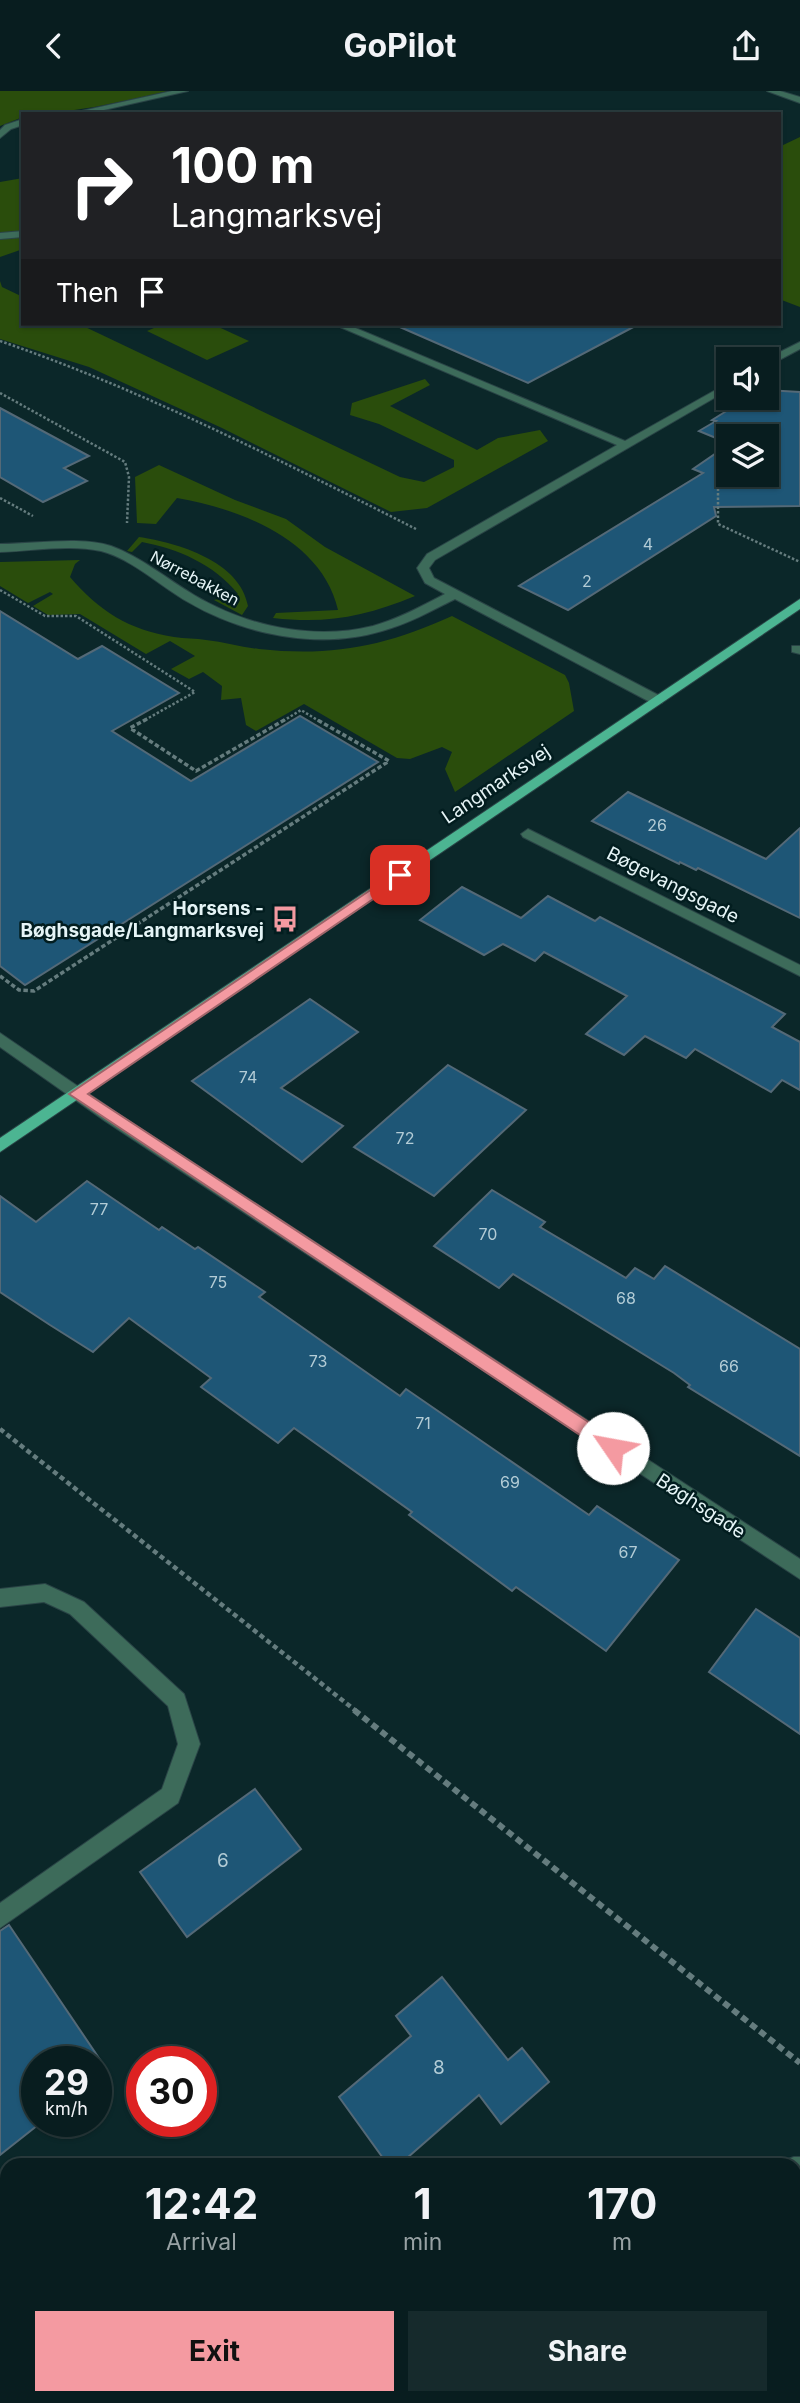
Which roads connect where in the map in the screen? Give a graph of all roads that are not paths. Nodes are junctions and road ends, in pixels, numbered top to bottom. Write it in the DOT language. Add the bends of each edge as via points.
graph roads {
  1 [pos="184,91"];
  2 [pos="771,91"];
  3 [pos="800,100"];
  4 [pos="82,112"];
  5 [pos="4,126"];
  6 [pos="0,135"];
  7 [pos="21,234"];
  8 [pos="0,236"];
  9 [pos="343,326"];
  10 [pos="800,345"];
  11 [pos="779,357"];
  12 [pos="716,393"];
  13 [pos="625,445"];
  14 [pos="0,548"];
  15 [pos="454,594"];
  16 [pos="800,603"];
  17 [pos="657,700"];
  18 [pos="528,834"];
  19 [pos="800,971"];
  20 [pos="0,1038"];
  21 [pos="77,1094"];
  22 [pos="0,1146"];
  23 [pos="800,1570"];
  24 [pos="0,1598"];
  25 [pos="0,1917"];
  1 -- 4 [label="street"];
  2 -- 3 [label="street"];
  5 -- 6 [label="street"];
  7 -- 8 [label="street"];
  9 -- 13 [label="street"];
  10 -- 11 [label="street"];
  12 -- 13 [label="street"];
  13 -- 15 [label="street" via="431,557 423,568 429,580"];
  14 -- 15 [label="street, Nørrebakken" via="105,548 217,613 286,632 333,635 375,629"];
  15 -- 17 [label="street"];
  16 -- 17 [label="main road, Langmarksvej"];
  17 -- 21 [label="main road, Langmarksvej"];
  18 -- 19 [label="street, Bøgevangsgade"];
  20 -- 21 [label="street"];
  21 -- 22 [label="main road, Langmarksvej"];
  21 -- 23 [label="street, Bøghsgade"];
  24 -- 25 [label="street" via="45,1593 77,1608 177,1702 189,1744 170,1796"];
}
